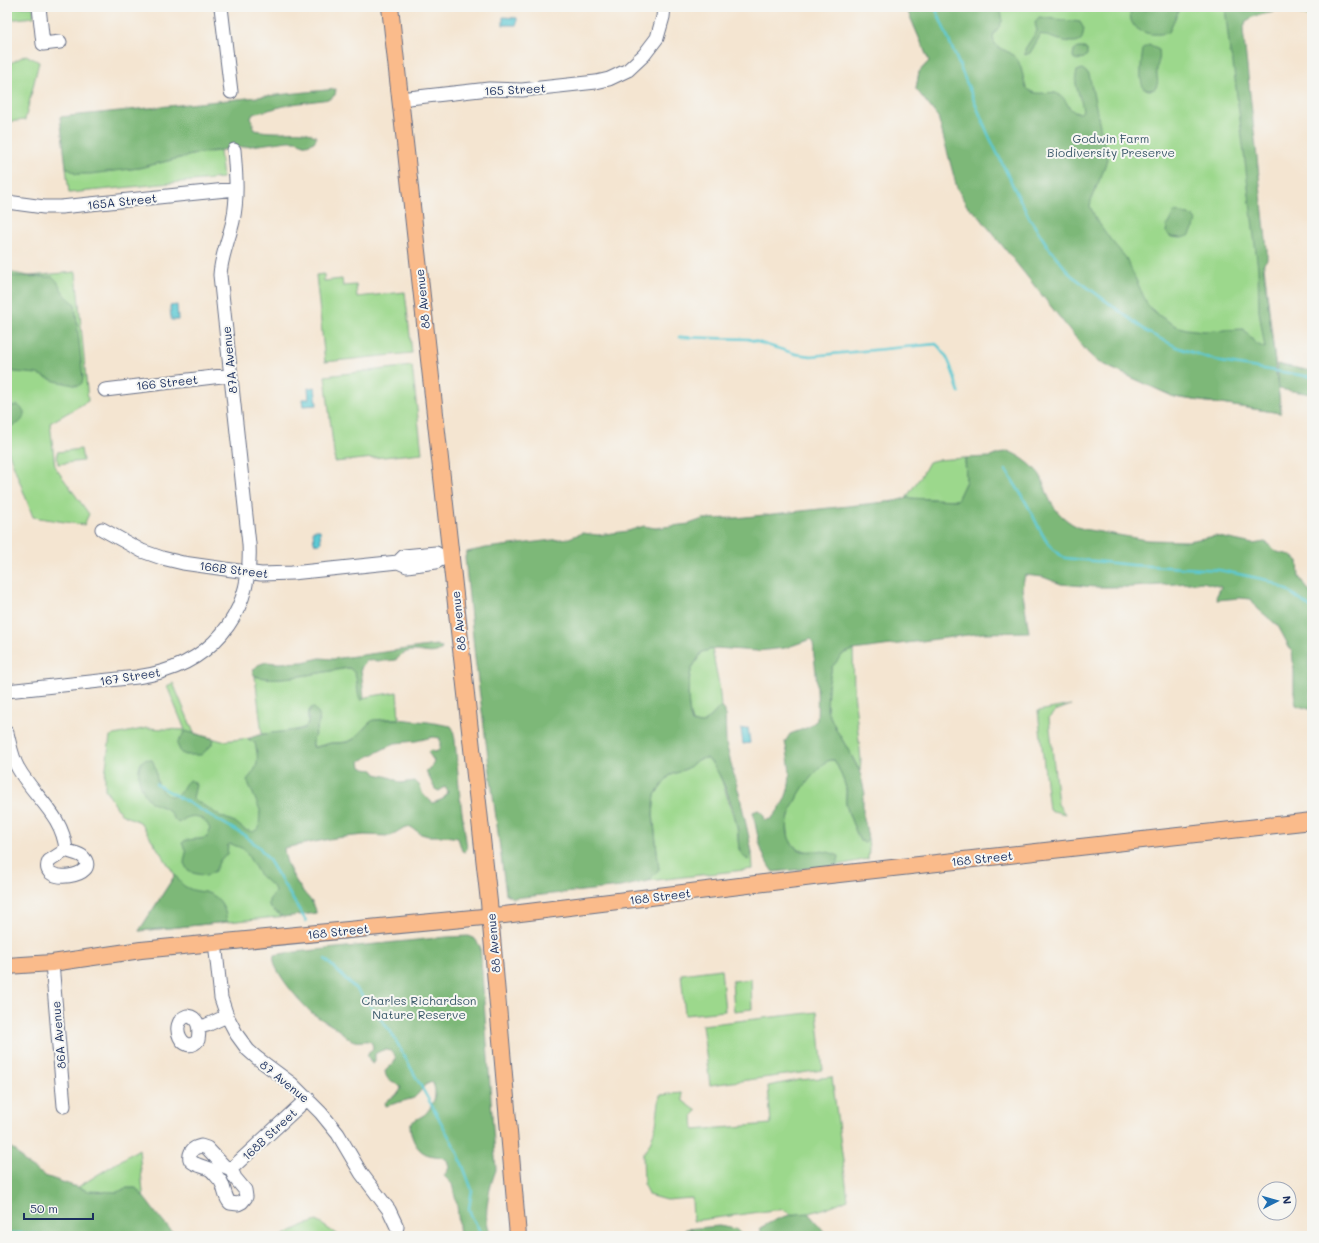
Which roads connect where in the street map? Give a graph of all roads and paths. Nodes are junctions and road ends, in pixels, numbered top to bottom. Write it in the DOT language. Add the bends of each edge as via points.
graph roads {
  1 [pos="39,7"];
  2 [pos="221,7"];
  3 [pos="390,7"];
  4 [pos="664,7"];
  5 [pos="60,42"];
  6 [pos="231,92"];
  7 [pos="400,99"];
  8 [pos="234,150"];
  9 [pos="236,189"];
  10 [pos="7,202"];
  11 [pos="230,375"];
  12 [pos="105,390"];
  13 [pos="102,529"];
  14 [pos="444,559"];
  15 [pos="248,572"];
  16 [pos="7,691"];
  17 [pos="7,733"];
  18 [pos="1312,821"];
  19 [pos="66,850"];
  20 [pos="490,917"];
  21 [pos="215,942"];
  22 [pos="52,963"];
  23 [pos="7,966"];
  24 [pos="227,1016"];
  25 [pos="199,1027"];
  26 [pos="308,1098"];
  27 [pos="64,1106"];
  28 [pos="231,1169"];
  29 [pos="397,1227"];
  30 [pos="518,1236"];
  1 -- 5 [label="street" via="43,44"];
  2 -- 6 [label="street"];
  3 -- 7 [label="main road, 88 Avenue"];
  4 -- 7 [label="street, 165 Street" via="657,38 644,55 619,75 596,82 522,90 489,89"];
  7 -- 14 [label="main road, 88 Avenue"];
  8 -- 9 [label="street, 87A Avenue"];
  9 -- 10 [label="street, 165A Street" via="57,207"];
  9 -- 11 [label="street, 87A Avenue" via="234,217 222,258 220,275"];
  11 -- 12 [label="street, 166 Street"];
  11 -- 15 [label="street, 87A Avenue" via="250,544"];
  13 -- 15 [label="street, 166B Street" via="157,557"];
  14 -- 15 [label="street, 166B Street" via="406,566 398,562 292,573"];
  14 -- 20 [label="main road, 88 Avenue"];
  15 -- 16 [label="street, 167 Street" via="247,584 240,603 225,629 205,650 183,664 164,672 142,676"];
  17 -- 19 [label="street" via="18,768 57,821"];
  18 -- 20 [label="main road, 168 Street" via="821,876"];
  20 -- 21 [label="main road, 168 Street"];
  20 -- 30 [label="main road, 88 Avenue"];
  21 -- 22 [label="main road, 168 Street"];
  21 -- 24 [label="street, 87 Avenue" via="220,990"];
  22 -- 23 [label="main road, 168 Street"];
  22 -- 27 [label="street, 86A Avenue"];
  24 -- 25 [label="street"];
  24 -- 26 [label="street, 87 Avenue" via="248,1050"];
  26 -- 28 [label="street, 168B Street"];
  26 -- 29 [label="street, 87 Avenue" via="334,1129 361,1173 392,1214"];
  28 -- 28 [label="street, 168B Street" via="246,1193 243,1201 238,1204 228,1201 221,1182 209,1169 194,1164 190,1154 196,1147 205,1147 224,1166"];
}
